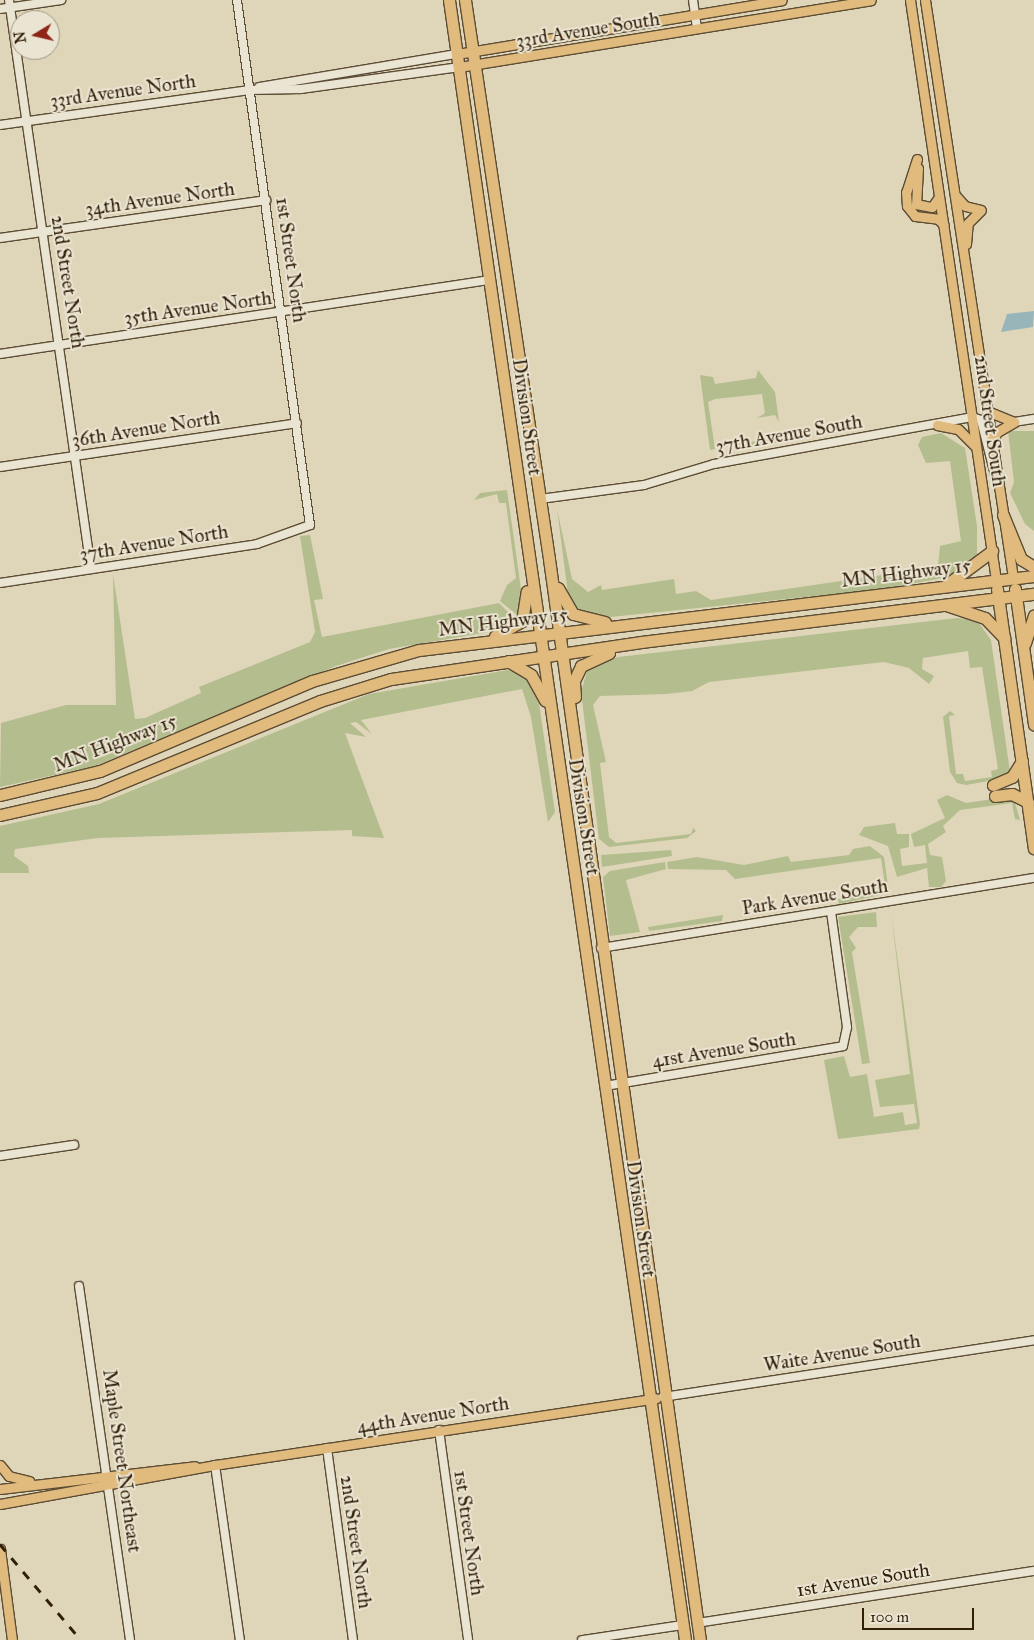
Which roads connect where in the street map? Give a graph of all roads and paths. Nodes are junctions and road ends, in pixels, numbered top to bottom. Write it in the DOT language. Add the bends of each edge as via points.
graph roads {
  1 [pos="61,0"];
  2 [pos="237,0"];
  3 [pos="449,0"];
  4 [pos="465,0"];
  5 [pos="693,0"];
  6 [pos="782,0"];
  7 [pos="871,0"];
  8 [pos="910,0"];
  9 [pos="926,0"];
  10 [pos="10,4"];
  11 [pos="0,9"];
  12 [pos="695,15"];
  13 [pos="697,29"];
  14 [pos="473,51"];
  15 [pos="457,54"];
  16 [pos="475,65"];
  17 [pos="459,67"];
  18 [pos="250,90"];
  19 [pos="28,120"];
  20 [pos="0,125"];
  21 [pos="954,192"];
  22 [pos="939,197"];
  23 [pos="266,200"];
  24 [pos="944,225"];
  25 [pos="44,232"];
  26 [pos="0,238"];
  27 [pos="965,261"];
  28 [pos="490,280"];
  29 [pos="282,312"];
  30 [pos="62,344"];
  31 [pos="0,354"];
  32 [pos="987,411"];
  33 [pos="972,417"];
  34 [pos="1034,419"];
  35 [pos="1014,422"];
  36 [pos="297,423"];
  37 [pos="937,424"];
  38 [pos="992,443"];
  39 [pos="977,452"];
  40 [pos="74,457"];
  41 [pos="0,468"];
  42 [pos="998,482"];
  43 [pos="540,499"];
  44 [pos="1003,515"];
  45 [pos="310,525"];
  46 [pos="526,537"];
  47 [pos="992,551"];
  48 [pos="549,559"];
  49 [pos="1034,567"];
  50 [pos="91,569"];
  51 [pos="1034,576"];
  52 [pos="1013,578"];
  53 [pos="996,580"];
  54 [pos="0,583"];
  55 [pos="944,586"];
  56 [pos="1034,594"];
  57 [pos="1016,595"];
  58 [pos="998,596"];
  59 [pos="942,604"];
  60 [pos="1034,615"];
  61 [pos="622,625"];
  62 [pos="560,633"];
  63 [pos="540,636"];
  64 [pos="1005,638"];
  65 [pos="641,642"];
  66 [pos="473,644"];
  67 [pos="1024,647"];
  68 [pos="562,653"];
  69 [pos="543,656"];
  70 [pos="508,661"];
  71 [pos="550,712"];
  72 [pos="1033,720"];
  73 [pos="1022,761"];
  74 [pos="578,765"];
  75 [pos="3,794"];
  76 [pos="1028,802"];
  77 [pos="0,815"];
  78 [pos="1034,848"];
  79 [pos="1034,878"];
  80 [pos="831,911"];
  81 [pos="601,948"];
  82 [pos="619,1084"];
  83 [pos="605,1086"];
  84 [pos="74,1145"];
  85 [pos="0,1156"];
  86 [pos="79,1286"];
  87 [pos="1034,1340"];
  88 [pos="656,1398"];
  89 [pos="439,1430"];
  90 [pos="327,1448"];
  91 [pos="0,1465"];
  92 [pos="215,1465"];
  93 [pos="108,1474"];
  94 [pos="84,1477"];
  95 [pos="110,1486"];
  96 [pos="0,1490"];
  97 [pos="0,1504"];
  98 [pos="0,1549"];
  99 [pos="1034,1570"];
  100 [pos="697,1623"];
  101 [pos="682,1625"];
  102 [pos="12,1640"];
  103 [pos="130,1640"];
  104 [pos="240,1640"];
  105 [pos="354,1640"];
  106 [pos="468,1640"];
  107 [pos="582,1640"];
  108 [pos="685,1640"];
  109 [pos="700,1640"];
  1 -- 10 [label="street"];
  2 -- 18 [label="street, 1st Street North"];
  3 -- 15 [label="highway, Division Street"];
  4 -- 14 [label="highway, Division Street"];
  5 -- 12 [label="street"];
  6 -- 12 [label="main road, 33rd Avenue South"];
  7 -- 13 [label="main road, 33rd Avenue South"];
  8 -- 22 [label="main road, 2nd Street South"];
  9 -- 21 [label="main road, 2nd Street South"];
  10 -- 11 [label="street"];
  10 -- 19 [label="street, 2nd Street North"];
  12 -- 13 [label="street"];
  12 -- 14 [label="main road, 33rd Avenue South"];
  13 -- 16 [label="main road, 33rd Avenue South"];
  14 -- 15 [label="main road, 33rd Avenue South"];
  14 -- 16 [label="highway, Division Street"];
  15 -- 17 [label="highway, Division Street"];
  15 -- 18 [label="street, 33rd Avenue North" via="298,77"];
  16 -- 17 [label="main road, 33rd Avenue South"];
  16 -- 43 [label="highway, Division Street"];
  17 -- 18 [label="street, 33rd Avenue North" via="310,88"];
  17 -- 28 [label="highway, Division Street"];
  18 -- 19 [label="street, 33rd Avenue North"];
  18 -- 23 [label="street, 1st Street North"];
  19 -- 20 [label="street, 33rd Avenue North"];
  19 -- 25 [label="street, 2nd Street North"];
  21 -- 27 [label="main road, 2nd Street South"];
  21 -- 27 [label="main road" via="961,202 981,210 968,223"];
  22 -- 24 [label="main road, 2nd Street South"];
  22 -- 24 [label="main road" via="932,207 916,204 917,159 906,192 907,206 915,216 938,219"];
  23 -- 25 [label="street, 34th Avenue North"];
  23 -- 29 [label="street, 1st Street North"];
  24 -- 33 [label="main road, 2nd Street South"];
  25 -- 26 [label="street, 34th Avenue North"];
  25 -- 30 [label="street, 2nd Street North"];
  27 -- 32 [label="main road, 2nd Street South"];
  28 -- 29 [label="street, 35th Avenue North"];
  28 -- 46 [label="highway, Division Street"];
  29 -- 30 [label="street, 35th Avenue North"];
  29 -- 36 [label="street, 1st Street North"];
  30 -- 31 [label="street, 35th Avenue North"];
  30 -- 40 [label="street, 2nd Street North"];
  32 -- 35 [label="main road"];
  32 -- 38 [label="main road, 2nd Street South"];
  33 -- 37 [label="street, 37th Avenue South"];
  33 -- 39 [label="main road, 2nd Street South"];
  33 -- 42 [label="street" via="980,420"];
  34 -- 35 [label="street"];
  35 -- 38 [label="main road" via="997,432"];
  36 -- 40 [label="street, 36th Avenue North"];
  36 -- 45 [label="street, 1st Street North"];
  37 -- 39 [label="main road" via="965,433"];
  37 -- 43 [label="street, 37th Avenue South" via="714,464 644,485"];
  38 -- 42 [label="main road, 2nd Street South"];
  39 -- 47 [label="main road, 2nd Street South"];
  40 -- 41 [label="street, 36th Avenue North"];
  40 -- 50 [label="street, 2nd Street North"];
  42 -- 44 [label="main road, 2nd Street South"];
  43 -- 48 [label="highway, Division Street"];
  44 -- 49 [label="highway" via="1021,559"];
  44 -- 52 [label="main road, 2nd Street South"];
  45 -- 50 [label="street, 37th Avenue North" via="266,542"];
  46 -- 63 [label="highway, Division Street"];
  46 -- 66 [label="highway" via="525,617 510,631"];
  47 -- 53 [label="main road, 2nd Street South"];
  47 -- 55 [label="highway"];
  48 -- 61 [label="highway" via="561,598 573,614"];
  48 -- 62 [label="highway, Division Street"];
  50 -- 54 [label="street, 37th Avenue North"];
  51 -- 52 [label="highway, MN Highway 15"];
  52 -- 53 [label="highway, MN Highway 15"];
  52 -- 57 [label="highway"];
  53 -- 55 [label="highway, MN Highway 15"];
  53 -- 58 [label="highway, 2nd Street South"];
  55 -- 61 [label="highway, MN Highway 15"];
  56 -- 57 [label="highway, MN Highway 15"];
  57 -- 58 [label="highway, MN Highway 15"];
  57 -- 67 [label="highway"];
  58 -- 59 [label="highway, MN Highway 15"];
  58 -- 64 [label="highway, 2nd Street South"];
  59 -- 64 [label="highway" via="985,618"];
  59 -- 65 [label="highway, MN Highway 15"];
  60 -- 67 [label="highway"];
  61 -- 62 [label="highway, MN Highway 15"];
  62 -- 63 [label="highway, MN Highway 15"];
  62 -- 68 [label="highway, Division Street"];
  63 -- 66 [label="highway, MN Highway 15"];
  63 -- 69 [label="highway, Division Street"];
  64 -- 73 [label="highway, 2nd Street South"];
  65 -- 68 [label="highway, MN Highway 15"];
  65 -- 74 [label="highway" via="595,656 577,672 574,689 581,740"];
  66 -- 75 [label="highway, MN Highway 15" via="419,650 339,671 109,768"];
  67 -- 72 [label="highway"];
  68 -- 69 [label="highway, MN Highway 15"];
  68 -- 74 [label="highway, Division Street"];
  69 -- 70 [label="highway, MN Highway 15"];
  69 -- 71 [label="highway, Division Street"];
  70 -- 71 [label="highway" via="537,681"];
  70 -- 77 [label="highway, MN Highway 15" via="371,684 97,793"];
  71 -- 83 [label="highway, Division Street"];
  73 -- 76 [label="highway, 2nd Street South"];
  73 -- 76 [label="highway" via="1012,777 994,790"];
  74 -- 81 [label="highway, Division Street"];
  76 -- 78 [label="highway, 2nd Street South"];
  79 -- 80 [label="street, Park Avenue South"];
  80 -- 81 [label="street, Park Avenue South"];
  80 -- 82 [label="street, 41st Avenue South" via="846,1043 834,1049"];
  81 -- 82 [label="highway, Division Street"];
  82 -- 83 [label="street, 41st Avenue South"];
  82 -- 88 [label="highway, Division Street"];
  83 -- 88 [label="highway, Division Street"];
  84 -- 85 [label="street"];
  86 -- 93 [label="street, Maple Street Northeast"];
  87 -- 88 [label="street, Waite Avenue South"];
  88 -- 89 [label="main road, 44th Avenue North"];
  88 -- 100 [label="highway, Division Street"];
  88 -- 101 [label="highway, Division Street"];
  89 -- 90 [label="main road, 44th Avenue North"];
  89 -- 106 [label="street, 1st Street North"];
  90 -- 92 [label="main road, 44th Avenue North"];
  90 -- 105 [label="street, 2nd Street North"];
  91 -- 94 [label="main road" via="18,1480"];
  92 -- 93 [label="main road, 44th Avenue North"];
  92 -- 95 [label="main road, 44th Avenue North"];
  92 -- 104 [label="street"];
  93 -- 94 [label="main road, 44th Avenue North"];
  93 -- 95 [label="street, Maple Street Northeast"];
  94 -- 96 [label="main road, 44th Avenue North"];
  95 -- 97 [label="main road, 44th Avenue North"];
  95 -- 103 [label="street, Maple Street Northeast"];
  98 -- 102 [label="main road"];
  99 -- 100 [label="street, 1st Avenue South"];
  100 -- 109 [label="highway, Division Street"];
  101 -- 107 [label="street"];
  101 -- 108 [label="highway, Division Street"];
}
